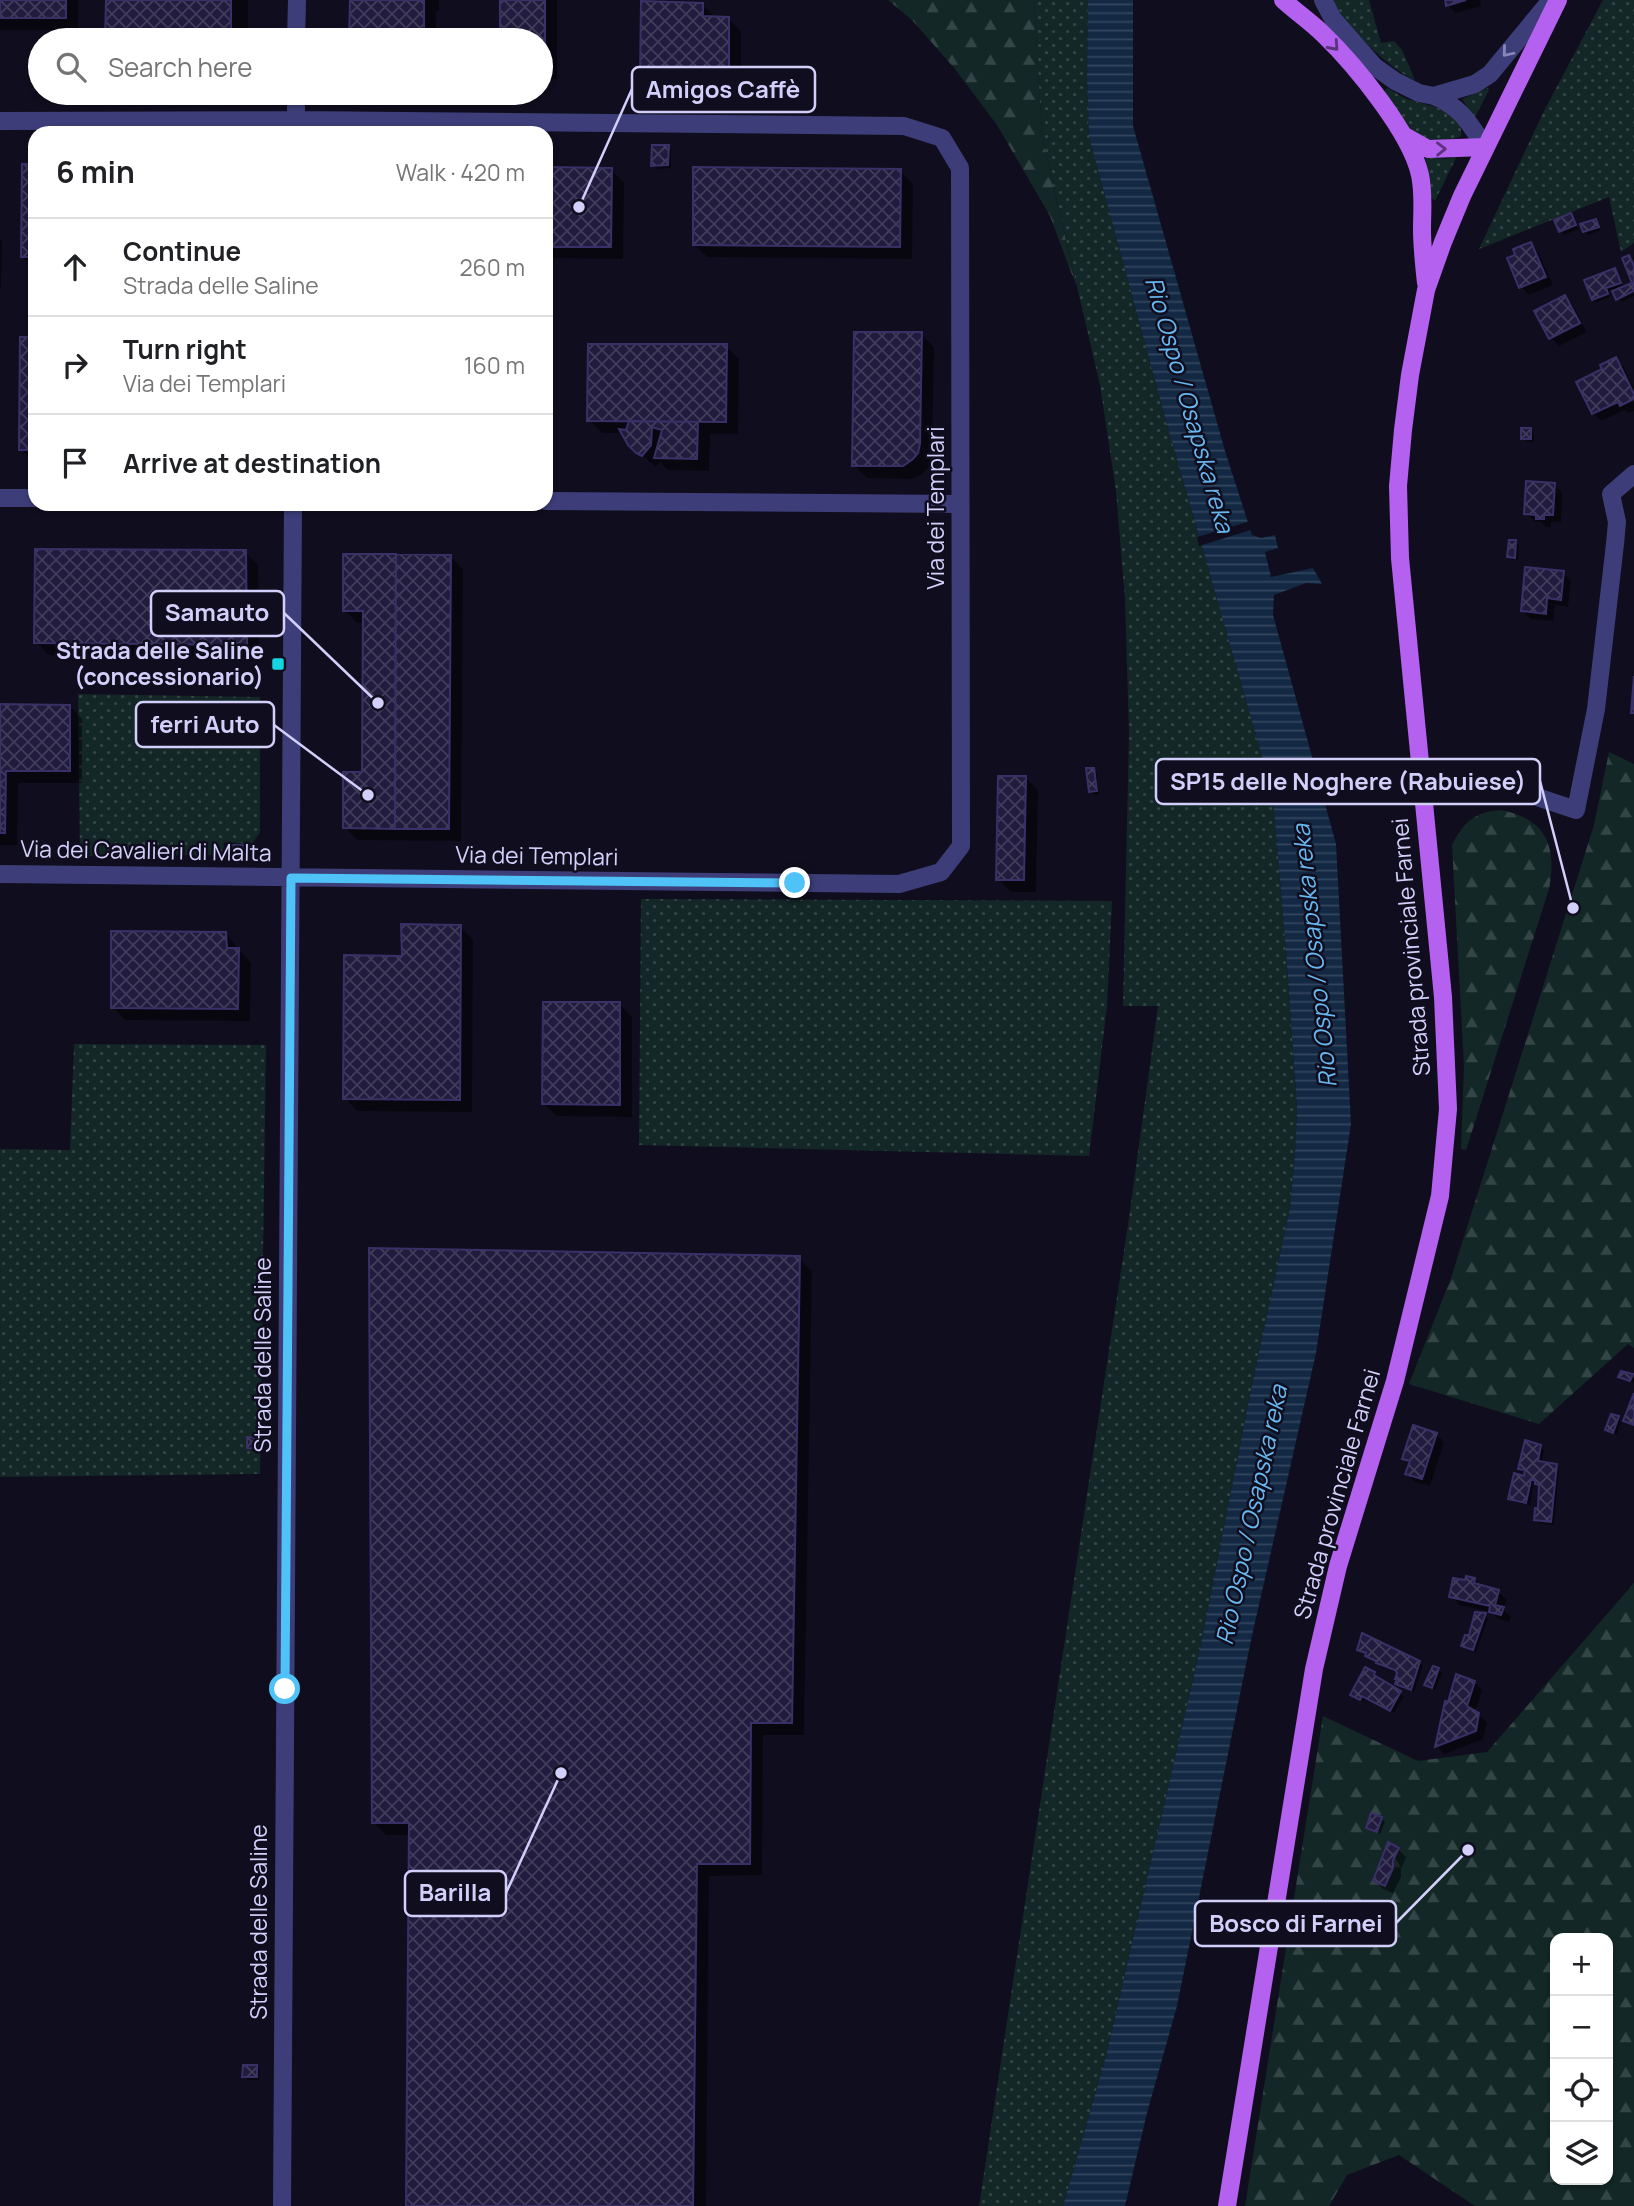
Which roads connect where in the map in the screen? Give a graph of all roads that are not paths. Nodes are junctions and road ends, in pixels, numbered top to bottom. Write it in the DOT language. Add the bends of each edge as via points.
graph roads {
  1 [pos="297,0"];
  2 [pos="1283,0"];
  3 [pos="1323,0"];
  4 [pos="1551,0"];
  5 [pos="1558,0"];
  6 [pos="296,28"];
  7 [pos="1434,96"];
  8 [pos="296,105"];
  9 [pos="0,121"];
  10 [pos="296,126"];
  11 [pos="1401,133"];
  12 [pos="1485,147"];
  13 [pos="1426,290"];
  14 [pos="1634,474"];
  15 [pos="0,498"];
  16 [pos="28,498"];
  17 [pos="553,501"];
  18 [pos="960,504"];
  19 [pos="293,511"];
  20 [pos="1422,793"];
  21 [pos="0,874"];
  22 [pos="291,878"];
  23 [pos="282,2206"];
  24 [pos="1227,2206"];
  1 -- 6 [label="street"];
  2 -- 11 [label="main road, one-way" via="1355,70"];
  3 -- 7 [label="street" via="1332,19 1374,66 1419,93"];
  4 -- 7 [label="street, one-way" via="1490,74 1475,84"];
  5 -- 12 [label="main road, Strada provinciale Farnei"];
  7 -- 12 [label="street" via="1451,103 1464,116"];
  8 -- 10 [label="street"];
  9 -- 10 [label="street"];
  10 -- 18 [label="street, Via dei Templari" via="904,126 942,138 960,168"];
  11 -- 12 [label="main road, one-way" via="1428,149"];
  11 -- 13 [label="main road" via="1420,174"];
  12 -- 13 [label="main road, Strada provinciale Farnei"];
  13 -- 20 [label="main road, Strada provinciale Farnei" via="1410,375 1398,486 1400,558"];
  14 -- 20 [label="street, Strada provinciale Farnei" via="1611,494 1617,522 1615,544 1596,709 1576,810 1531,795 1461,789"];
  15 -- 16 [label="street"];
  17 -- 18 [label="street"];
  18 -- 22 [label="street, Via dei Templari" via="961,846 941,873 899,884"];
  19 -- 22 [label="street, Strada delle Saline"];
  20 -- 24 [label="main road, Strada provinciale Farnei" via="1443,996 1447,1097 1440,1196 1395,1381 1338,1566 1314,1669"];
  21 -- 22 [label="street, Via dei Cavalieri di Malta"];
  22 -- 23 [label="street, Strada delle Saline"];
}
